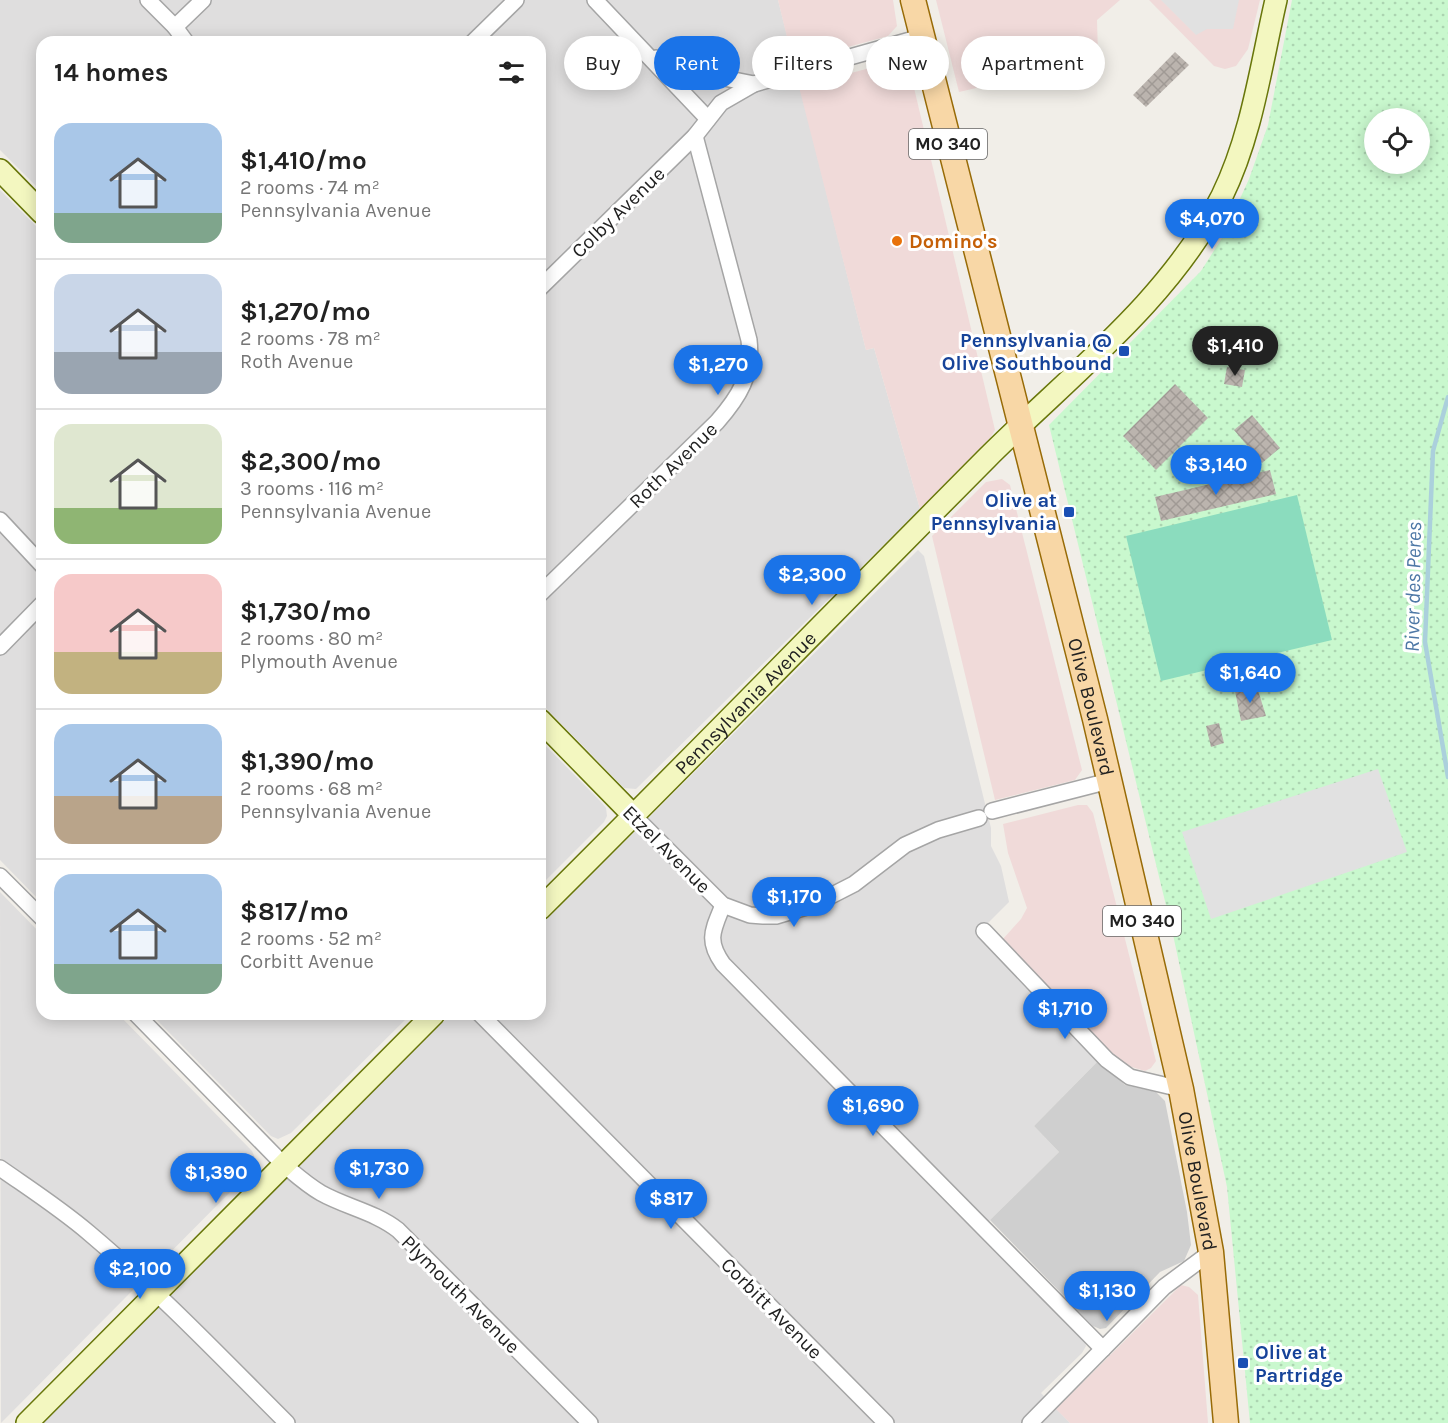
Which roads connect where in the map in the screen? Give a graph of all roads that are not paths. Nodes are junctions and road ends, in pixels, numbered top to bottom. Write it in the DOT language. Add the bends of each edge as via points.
graph roads {
  1 [pos="148,0"];
  2 [pos="203,0"];
  3 [pos="516,0"];
  4 [pos="595,0"];
  5 [pos="913,0"];
  6 [pos="1276,0"];
  7 [pos="175,27"];
  8 [pos="182,36"];
  9 [pos="480,36"];
  10 [pos="921,36"];
  11 [pos="648,55"];
  12 [pos="752,84"];
  13 [pos="752,85"];
  14 [pos="935,90"];
  15 [pos="708,119"];
  16 [pos="695,136"];
  17 [pos="0,170"];
  18 [pos="36,207"];
  19 [pos="546,282"];
  20 [pos="1020,425"];
  21 [pos="0,520"];
  22 [pos="36,559"];
  23 [pos="546,588"];
  24 [pos="36,610"];
  25 [pos="0,647"];
  26 [pos="546,726"];
  27 [pos="1109,781"];
  28 [pos="633,815"];
  29 [pos="0,876"];
  30 [pos="546,903"];
  31 [pos="723,904"];
  32 [pos="36,912"];
  33 [pos="984,931"];
  34 [pos="142,1020"];
  35 [pos="428,1020"];
  36 [pos="486,1020"];
  37 [pos="1181,1089"];
  38 [pos="283,1164"];
  39 [pos="0,1168"];
  40 [pos="1211,1252"];
  41 [pos="155,1292"];
  42 [pos="1103,1349"];
  43 [pos="27,1423"];
  44 [pos="286,1423"];
  45 [pos="590,1423"];
  46 [pos="886,1423"];
  47 [pos="1030,1423"];
  48 [pos="1226,1423"];
  1 -- 7 [label="street"];
  2 -- 7 [label="street"];
  3 -- 9 [label="street"];
  4 -- 11 [label="street"];
  5 -- 10 [label="main road, Olive Boulevard / MO 340"];
  6 -- 20 [label="street, Pennsylvania Avenue" via="1249,121 1222,196 1150,300"];
  7 -- 8 [label="street"];
  11 -- 12 [label="street" via="679,69"];
  11 -- 15 [label="street"];
  13 -- 15 [label="street, Colby Avenue" via="721,103"];
  14 -- 20 [label="main road, Olive Boulevard / MO 340"];
  15 -- 16 [label="street, Colby Avenue"];
  16 -- 19 [label="street, Colby Avenue"];
  16 -- 23 [label="street, Roth Avenue" via="749,340 749,374 737,398 717,422"];
  17 -- 18 [label="street"];
  20 -- 27 [label="main road, Olive Boulevard / MO 340"];
  20 -- 28 [label="street, Pennsylvania Avenue"];
  21 -- 22 [label="street"];
  24 -- 25 [label="street"];
  26 -- 28 [label="street, Etzel Avenue"];
  27 -- 31 [label="street, Etzel Avenue" via="938,830 905,845 854,884 794,912 764,916"];
  27 -- 37 [label="main road, Olive Boulevard / MO 340"];
  28 -- 30 [label="street, Pennsylvania Avenue"];
  28 -- 31 [label="street, Etzel Avenue"];
  29 -- 32 [label="street"];
  31 -- 42 [label="street" via="711,941 723,964"];
  33 -- 37 [label="street" via="1107,1060 1130,1077"];
  34 -- 38 [label="street, Plymouth Avenue"];
  35 -- 38 [label="street"];
  36 -- 46 [label="street, Corbitt Avenue"];
  37 -- 40 [label="main road, Olive Boulevard / MO 340"];
  38 -- 41 [label="street"];
  38 -- 45 [label="street, Plymouth Avenue" via="321,1193 398,1230"];
  39 -- 41 [label="street" via="80,1226"];
  40 -- 42 [label="street" via="1164,1287"];
  40 -- 48 [label="main road, Olive Boulevard / MO 340"];
  41 -- 43 [label="street"];
  41 -- 44 [label="street"];
  42 -- 47 [label="street"];
}
